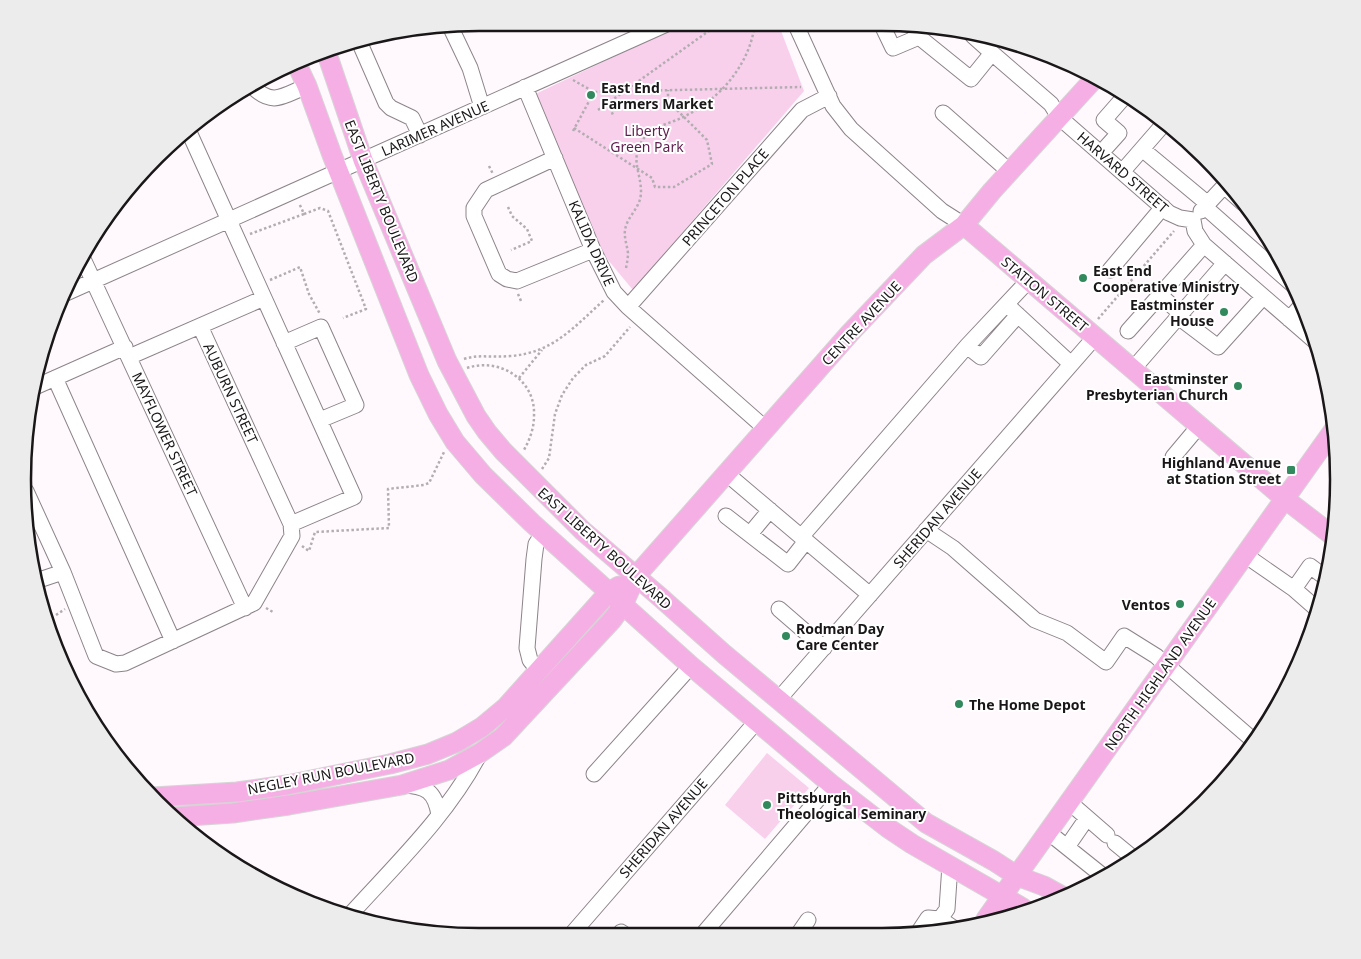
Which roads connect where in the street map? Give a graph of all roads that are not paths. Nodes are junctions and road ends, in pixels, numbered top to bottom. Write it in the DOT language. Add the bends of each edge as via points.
graph roads {
  1 [pos="649,31"];
  2 [pos="800,31"];
  3 [pos="885,31"];
  4 [pos="453,32"];
  5 [pos="981,43"];
  6 [pos="362,47"];
  7 [pos="992,53"];
  8 [pos="328,58"];
  9 [pos="299,69"];
  10 [pos="1091,83"];
  11 [pos="307,86"];
  12 [pos="525,88"];
  13 [pos="256,90"];
  14 [pos="829,96"];
  15 [pos="1121,101"];
  16 [pos="482,107"];
  17 [pos="943,112"];
  18 [pos="1059,117"];
  19 [pos="1160,129"];
  20 [pos="420,135"];
  21 [pos="191,136"];
  22 [pos="1142,149"];
  23 [pos="1100,153"];
  24 [pos="555,158"];
  25 [pos="363,160"];
  26 [pos="339,170"];
  27 [pos="1010,172"];
  28 [pos="1122,172"];
  29 [pos="1222,188"];
  30 [pos="1207,205"];
  31 [pos="1162,207"];
  32 [pos="229,220"];
  33 [pos="1194,220"];
  34 [pos="964,224"];
  35 [pos="1204,246"];
  36 [pos="593,250"];
  37 [pos="1224,263"];
  38 [pos="86,265"];
  39 [pos="1110,270"];
  40 [pos="1280,274"];
  41 [pos="1029,280"];
  42 [pos="93,281"];
  43 [pos="73,290"];
  44 [pos="1160,295"];
  45 [pos="1263,297"];
  46 [pos="264,298"];
  47 [pos="628,307"];
  48 [pos="1013,310"];
  49 [pos="1297,310"];
  50 [pos="1180,314"];
  51 [pos="1289,319"];
  52 [pos="200,326"];
  53 [pos="1096,328"];
  54 [pos="1128,331"];
  55 [pos="1305,333"];
  56 [pos="284,343"];
  57 [pos="127,352"];
  58 [pos="1071,364"];
  59 [pos="1133,369"];
  60 [pos="55,378"];
  61 [pos="42,384"];
  62 [pos="320,420"];
  63 [pos="1199,426"];
  64 [pos="766,429"];
  65 [pos="1328,438"];
  66 [pos="1173,457"];
  67 [pos="727,474"];
  68 [pos="1285,499"];
  69 [pos="32,504"];
  70 [pos="770,510"];
  71 [pos="726,516"];
  72 [pos="291,524"];
  73 [pos="926,530"];
  74 [pos="1327,531"];
  75 [pos="543,533"];
  76 [pos="750,534"];
  77 [pos="804,539"];
  78 [pos="1245,555"];
  79 [pos="63,572"];
  80 [pos="1320,573"];
  81 [pos="636,576"];
  82 [pos="43,579"];
  83 [pos="1294,589"];
  84 [pos="870,595"];
  85 [pos="616,598"];
  86 [pos="1312,604"];
  87 [pos="245,608"];
  88 [pos="779,609"];
  89 [pos="173,641"];
  90 [pos="824,648"];
  91 [pos="1166,665"];
  92 [pos="691,666"];
  93 [pos="538,671"];
  94 [pos="778,700"];
  95 [pos="756,722"];
  96 [pos="1249,736"];
  97 [pos="480,753"];
  98 [pos="594,774"];
  99 [pos="831,784"];
  100 [pos="402,785"];
  101 [pos="163,796"];
  102 [pos="1069,802"];
  103 [pos="439,814"];
  104 [pos="183,816"];
  105 [pos="1087,818"];
  106 [pos="1048,832"];
  107 [pos="1067,846"];
  108 [pos="1128,854"];
  109 [pos="950,865"];
  110 [pos="1098,872"];
  111 [pos="1016,876"];
  112 [pos="1056,893"];
  113 [pos="1002,896"];
  114 [pos="1019,906"];
  115 [pos="355,910"];
  116 [pos="989,914"];
  117 [pos="808,920"];
  118 [pos="948,923"];
  119 [pos="942,924"];
  120 [pos="923,926"];
  121 [pos="578,928"];
  122 [pos="708,928"];
  123 [pos="802,928"];
  1 -- 12 [label="street, LARIMER AVENUE"];
  2 -- 14 [label="street, STATION STREET"];
  3 -- 7 [label="street" via="893,48 919,37 971,79"];
  4 -- 16 [label="street" via="470,68"];
  5 -- 7 [label="street, HARVARD STREET"];
  6 -- 20 [label="street" via="386,103 408,114"];
  7 -- 18 [label="street, HARVARD STREET" via="1051,104"];
  8 -- 25 [label="main road, EAST LIBERTY BOULEVARD"];
  9 -- 11 [label="main road, EAST LIBERTY BOULEVARD"];
  10 -- 18 [label="main road, CENTRE AVENUE"];
  11 -- 13 [label="street" via="274,100"];
  11 -- 26 [label="main road, EAST LIBERTY BOULEVARD"];
  12 -- 16 [label="street, LARIMER AVENUE"];
  12 -- 24 [label="street, KALIDA DRIVE"];
  14 -- 34 [label="street, STATION STREET" via="850,129 942,211"];
  14 -- 47 [label="street, PRINCETON PLACE" via="802,110"];
  15 -- 23 [label="street" via="1104,120 1119,132"];
  16 -- 20 [label="street, LARIMER AVENUE"];
  17 -- 27 [label="street"];
  18 -- 23 [label="street, HARVARD STREET"];
  18 -- 27 [label="main road, CENTRE AVENUE"];
  19 -- 22 [label="street"];
  20 -- 25 [label="street, LARIMER AVENUE"];
  21 -- 32 [label="street"];
  22 -- 28 [label="street"];
  22 -- 30 [label="street"];
  23 -- 28 [label="street, HARVARD STREET"];
  24 -- 36 [label="street, KALIDA DRIVE"];
  24 -- 36 [label="street" via="486,190 474,208 474,216 499,274 507,279 517,281"];
  25 -- 26 [label="street, LARIMER AVENUE"];
  25 -- 81 [label="main road, EAST LIBERTY BOULEVARD" via="447,362 476,416 502,451 533,473 583,531"];
  26 -- 32 [label="street, LARIMER AVENUE"];
  26 -- 75 [label="main road, EAST LIBERTY BOULEVARD" via="419,375 438,414 455,442 482,475"];
  27 -- 34 [label="main road, CENTRE AVENUE"];
  28 -- 31 [label="street, HARVARD STREET"];
  29 -- 30 [label="street"];
  30 -- 33 [label="street"];
  30 -- 40 [label="street"];
  31 -- 33 [label="street, HARVARD STREET" via="1180,218"];
  31 -- 39 [label="street"];
  32 -- 42 [label="street, LARIMER AVENUE"];
  32 -- 46 [label="street"];
  33 -- 35 [label="street" via="1195,231"];
  34 -- 41 [label="main road, STATION STREET"];
  34 -- 64 [label="main road, CENTRE AVENUE" via="924,255"];
  35 -- 37 [label="street"];
  35 -- 44 [label="street"];
  36 -- 47 [label="street, KALIDA DRIVE" via="614,292"];
  37 -- 45 [label="street"];
  37 -- 50 [label="street"];
  38 -- 42 [label="street, MAYFLOWER STREET"];
  41 -- 48 [label="street"];
  41 -- 53 [label="main road, STATION STREET"];
  42 -- 43 [label="street, LARIMER AVENUE"];
  42 -- 57 [label="street, MAYFLOWER STREET"];
  44 -- 50 [label="street"];
  44 -- 54 [label="street"];
  45 -- 50 [label="street" via="1218,347 1185,322"];
  45 -- 51 [label="street"];
  46 -- 52 [label="street, AUBURN STREET"];
  46 -- 56 [label="street"];
  47 -- 64 [label="street, KALIDA DRIVE"];
  48 -- 58 [label="street"];
  48 -- 77 [label="street" via="1000,309"];
  49 -- 51 [label="street"];
  50 -- 59 [label="street"];
  51 -- 55 [label="street"];
  52 -- 57 [label="street"];
  52 -- 72 [label="street, AUBURN STREET"];
  53 -- 58 [label="street, SHERIDAN AVENUE"];
  53 -- 59 [label="main road, STATION STREET"];
  56 -- 62 [label="street"];
  56 -- 62 [label="street" via="321,327 356,405"];
  57 -- 60 [label="street"];
  57 -- 87 [label="street, MAYFLOWER STREET"];
  58 -- 73 [label="street, SHERIDAN AVENUE"];
  59 -- 63 [label="main road, STATION STREET"];
  60 -- 61 [label="street"];
  60 -- 89 [label="street"];
  62 -- 72 [label="street" via="354,497"];
  63 -- 66 [label="street"];
  63 -- 68 [label="main road, STATION STREET"];
  64 -- 67 [label="main road, CENTRE AVENUE"];
  65 -- 68 [label="main road, NORTH HIGHLAND AVENUE"];
  67 -- 70 [label="street"];
  67 -- 81 [label="main road, CENTRE AVENUE"];
  68 -- 74 [label="main road, STATION STREET"];
  68 -- 78 [label="main road, NORTH HIGHLAND AVENUE"];
  69 -- 79 [label="street"];
  70 -- 76 [label="street"];
  70 -- 77 [label="street"];
  71 -- 76 [label="street"];
  72 -- 87 [label="street" via="292,536 254,603"];
  73 -- 84 [label="street, SHERIDAN AVENUE"];
  73 -- 91 [label="street" via="952,548 1035,620 1067,633 1106,662 1124,636"];
  75 -- 85 [label="main road, EAST LIBERTY BOULEVARD"];
  75 -- 93 [label="street" via="536,544 534,558 527,648"];
  76 -- 77 [label="street" via="788,564"];
  77 -- 84 [label="street"];
  78 -- 83 [label="street"];
  78 -- 91 [label="main road, NORTH HIGHLAND AVENUE"];
  79 -- 82 [label="street"];
  79 -- 89 [label="street" via="96,656 116,664 125,663"];
  80 -- 83 [label="street" via="1310,566"];
  81 -- 85 [label="main road, NEGLEY RUN BOULEVARD"];
  81 -- 94 [label="main road, EAST LIBERTY BOULEVARD"];
  83 -- 86 [label="street"];
  84 -- 90 [label="street, SHERIDAN AVENUE"];
  85 -- 92 [label="main road, EAST LIBERTY BOULEVARD"];
  85 -- 93 [label="main road, NEGLEY RUN BOULEVARD"];
  85 -- 97 [label="main road, NEGLEY RUN BOULEVARD" via="612,620 525,715 503,737"];
  87 -- 89 [label="street"];
  88 -- 90 [label="street"];
  90 -- 94 [label="street, SHERIDAN AVENUE"];
  91 -- 96 [label="street"];
  91 -- 102 [label="main road, NORTH HIGHLAND AVENUE"];
  92 -- 95 [label="main road, EAST LIBERTY BOULEVARD"];
  92 -- 98 [label="street"];
  93 -- 101 [label="main road, NEGLEY RUN BOULEVARD" via="482,727 428,754 287,785"];
  94 -- 111 [label="main road, EAST LIBERTY BOULEVARD" via="926,824"];
  95 -- 99 [label="main road, EAST LIBERTY BOULEVARD"];
  95 -- 121 [label="street, SHERIDAN AVENUE"];
  97 -- 100 [label="main road, NEGLEY RUN BOULEVARD" via="449,770"];
  97 -- 103 [label="street" via="468,776"];
  99 -- 109 [label="main road, EAST LIBERTY BOULEVARD" via="888,828"];
  99 -- 122 [label="street"];
  100 -- 103 [label="street" via="430,791"];
  100 -- 104 [label="main road, NEGLEY RUN BOULEVARD" via="271,808"];
  102 -- 105 [label="street"];
  102 -- 106 [label="main road, NORTH HIGHLAND AVENUE"];
  103 -- 115 [label="street"];
  105 -- 107 [label="street"];
  105 -- 108 [label="street"];
  106 -- 107 [label="street"];
  106 -- 111 [label="main road, NORTH HIGHLAND AVENUE"];
  107 -- 110 [label="street"];
  109 -- 113 [label="main road, EAST LIBERTY BOULEVARD"];
  109 -- 118 [label="street"];
  111 -- 112 [label="main road, EAST LIBERTY BOULEVARD"];
  111 -- 113 [label="main road, NORTH HIGHLAND AVENUE"];
  113 -- 114 [label="main road, EAST LIBERTY BOULEVARD"];
  113 -- 116 [label="main road, NORTH HIGHLAND AVENUE"];
  117 -- 123 [label="street"];
  119 -- 120 [label="street" via="928,918"];
}
